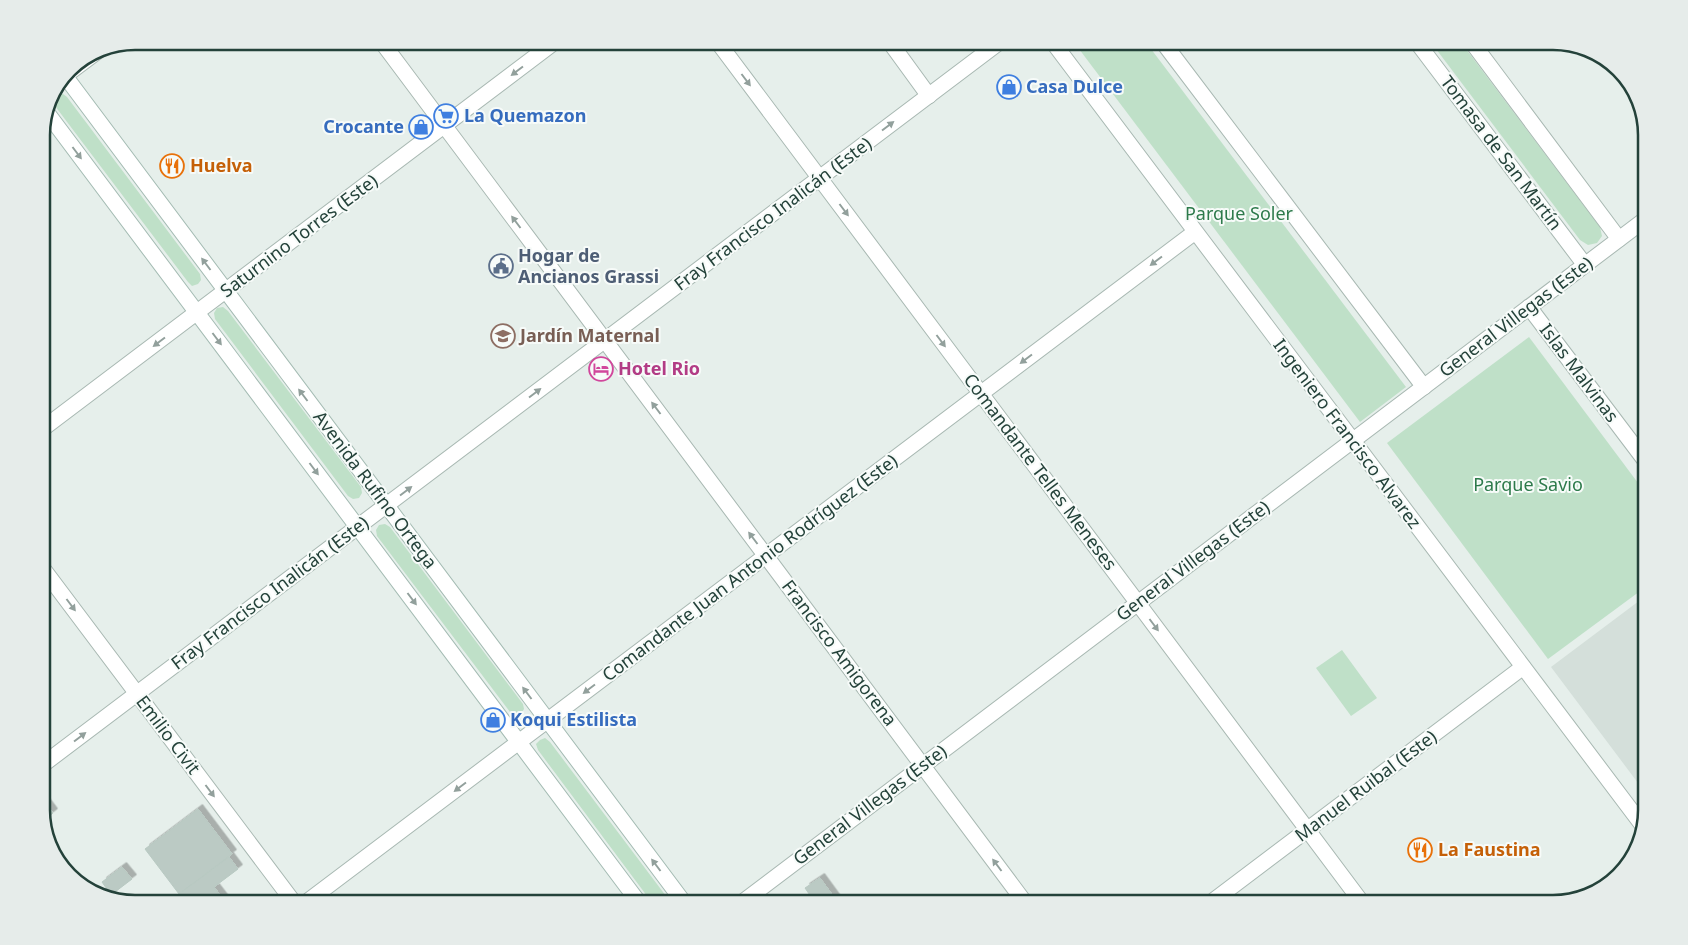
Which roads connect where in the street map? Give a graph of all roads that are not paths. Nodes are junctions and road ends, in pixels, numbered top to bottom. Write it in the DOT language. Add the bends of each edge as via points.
graph roads {
  1 [pos="388,50"];
  2 [pos="544,50"];
  3 [pos="724,50"];
  4 [pos="896,50"];
  5 [pos="990,50"];
  6 [pos="1059,50"];
  7 [pos="1169,50"];
  8 [pos="1423,50"];
  9 [pos="1478,50"];
  10 [pos="70,81"];
  11 [pos="929,96"];
  12 [pos="52,119"];
  13 [pos="444,126"];
  14 [pos="820,178"];
  15 [pos="1638,225"];
  16 [pos="1195,232"];
  17 [pos="1619,239"];
  18 [pos="1585,265"];
  19 [pos="226,291"];
  20 [pos="1529,307"];
  21 [pos="197,313"];
  22 [pos="605,340"];
  23 [pos="1424,387"];
  24 [pos="981,394"];
  25 [pos="50,423"];
  26 [pos="1352,441"];
  27 [pos="1638,451"];
  28 [pos="386,506"];
  29 [pos="358,527"];
  30 [pos="766,556"];
  31 [pos="50,578"];
  32 [pos="1138,603"];
  33 [pos="1523,668"];
  34 [pos="137,694"];
  35 [pos="547,720"];
  36 [pos="519,742"];
  37 [pos="50,759"];
  38 [pos="923,765"];
  39 [pos="1637,818"];
  40 [pos="1307,830"];
  41 [pos="288,895"];
  42 [pos="316,895"];
  43 [pos="633,895"];
  44 [pos="678,895"];
  45 [pos="752,895"];
  46 [pos="1019,895"];
  47 [pos="1221,895"];
  48 [pos="1355,895"];
  1 -- 13 [label="street, Francisco Amigorena"];
  2 -- 13 [label="street, Saturnino Torres (Este), one-way"];
  3 -- 14 [label="street, Comandante Telles Meneses, one-way"];
  4 -- 11 [label="street"];
  5 -- 11 [label="street, Fray Francisco Inalicán (Este)"];
  6 -- 16 [label="street, Ingeniero Francisco Alvarez"];
  7 -- 23 [label="street"];
  8 -- 18 [label="street, Tomasa de San Martín"];
  9 -- 17 [label="street"];
  19 -- 10 [label="street, Avenida Rufino Ortega, one-way"];
  14 -- 11 [label="street, Fray Francisco Inalicán (Este), one-way"];
  12 -- 21 [label="street, Avenida Rufino Ortega, one-way"];
  13 -- 19 [label="street, Saturnino Torres (Este)"];
  22 -- 13 [label="street, Francisco Amigorena, one-way"];
  14 -- 22 [label="street, Fray Francisco Inalicán (Este)"];
  14 -- 24 [label="street, Comandante Telles Meneses, one-way"];
  15 -- 17 [label="street, General Villegas (Este)"];
  16 -- 24 [label="street, Comandante Juan Antonio Rodríguez (Este), one-way"];
  16 -- 26 [label="street, Ingeniero Francisco Alvarez"];
  17 -- 18 [label="street, General Villegas (Este)"];
  18 -- 20 [label="street, General Villegas (Este)"];
  19 -- 21 [label="street, Saturnino Torres (Este)"];
  28 -- 19 [label="street, Avenida Rufino Ortega, one-way"];
  20 -- 23 [label="street, General Villegas (Este)"];
  20 -- 27 [label="street, Islas Malvinas"];
  21 -- 25 [label="street, Saturnino Torres (Este), one-way"];
  21 -- 29 [label="street, Avenida Rufino Ortega, one-way"];
  28 -- 22 [label="street, Fray Francisco Inalicán (Este), one-way"];
  30 -- 22 [label="street, Francisco Amigorena, one-way"];
  23 -- 26 [label="street, General Villegas (Este)"];
  24 -- 30 [label="street, Comandante Juan Antonio Rodríguez (Este)"];
  24 -- 32 [label="street, Comandante Telles Meneses"];
  26 -- 32 [label="street, General Villegas (Este)"];
  26 -- 33 [label="street, Ingeniero Francisco Alvarez"];
  28 -- 29 [label="street, Fray Francisco Inalicán (Este)"];
  35 -- 28 [label="street, Avenida Rufino Ortega, one-way"];
  29 -- 34 [label="street, Fray Francisco Inalicán (Este)"];
  29 -- 36 [label="street, Avenida Rufino Ortega, one-way"];
  30 -- 35 [label="street, Comandante Juan Antonio Rodríguez (Este), one-way"];
  30 -- 38 [label="street, Francisco Amigorena"];
  31 -- 34 [label="street, Emilio Civit, one-way"];
  32 -- 38 [label="street, General Villegas (Este)"];
  32 -- 40 [label="street, Comandante Telles Meneses, one-way"];
  33 -- 39 [label="street, Ingeniero Francisco Alvarez"];
  33 -- 40 [label="street, Manuel Ruibal (Este)"];
  37 -- 34 [label="street, Fray Francisco Inalicán (Este), one-way"];
  34 -- 41 [label="street, Emilio Civit, one-way"];
  35 -- 36 [label="street, Comandante Juan Antonio Rodríguez (Este)"];
  44 -- 35 [label="street, Avenida Rufino Ortega, one-way"];
  36 -- 42 [label="street, Comandante Juan Antonio Rodríguez (Este), one-way"];
  36 -- 43 [label="street, Avenida Rufino Ortega"];
  38 -- 45 [label="street, General Villegas (Este)"];
  46 -- 38 [label="street, Francisco Amigorena, one-way"];
  40 -- 47 [label="street, Manuel Ruibal (Este)"];
  40 -- 48 [label="street, Comandante Telles Meneses"];
}
